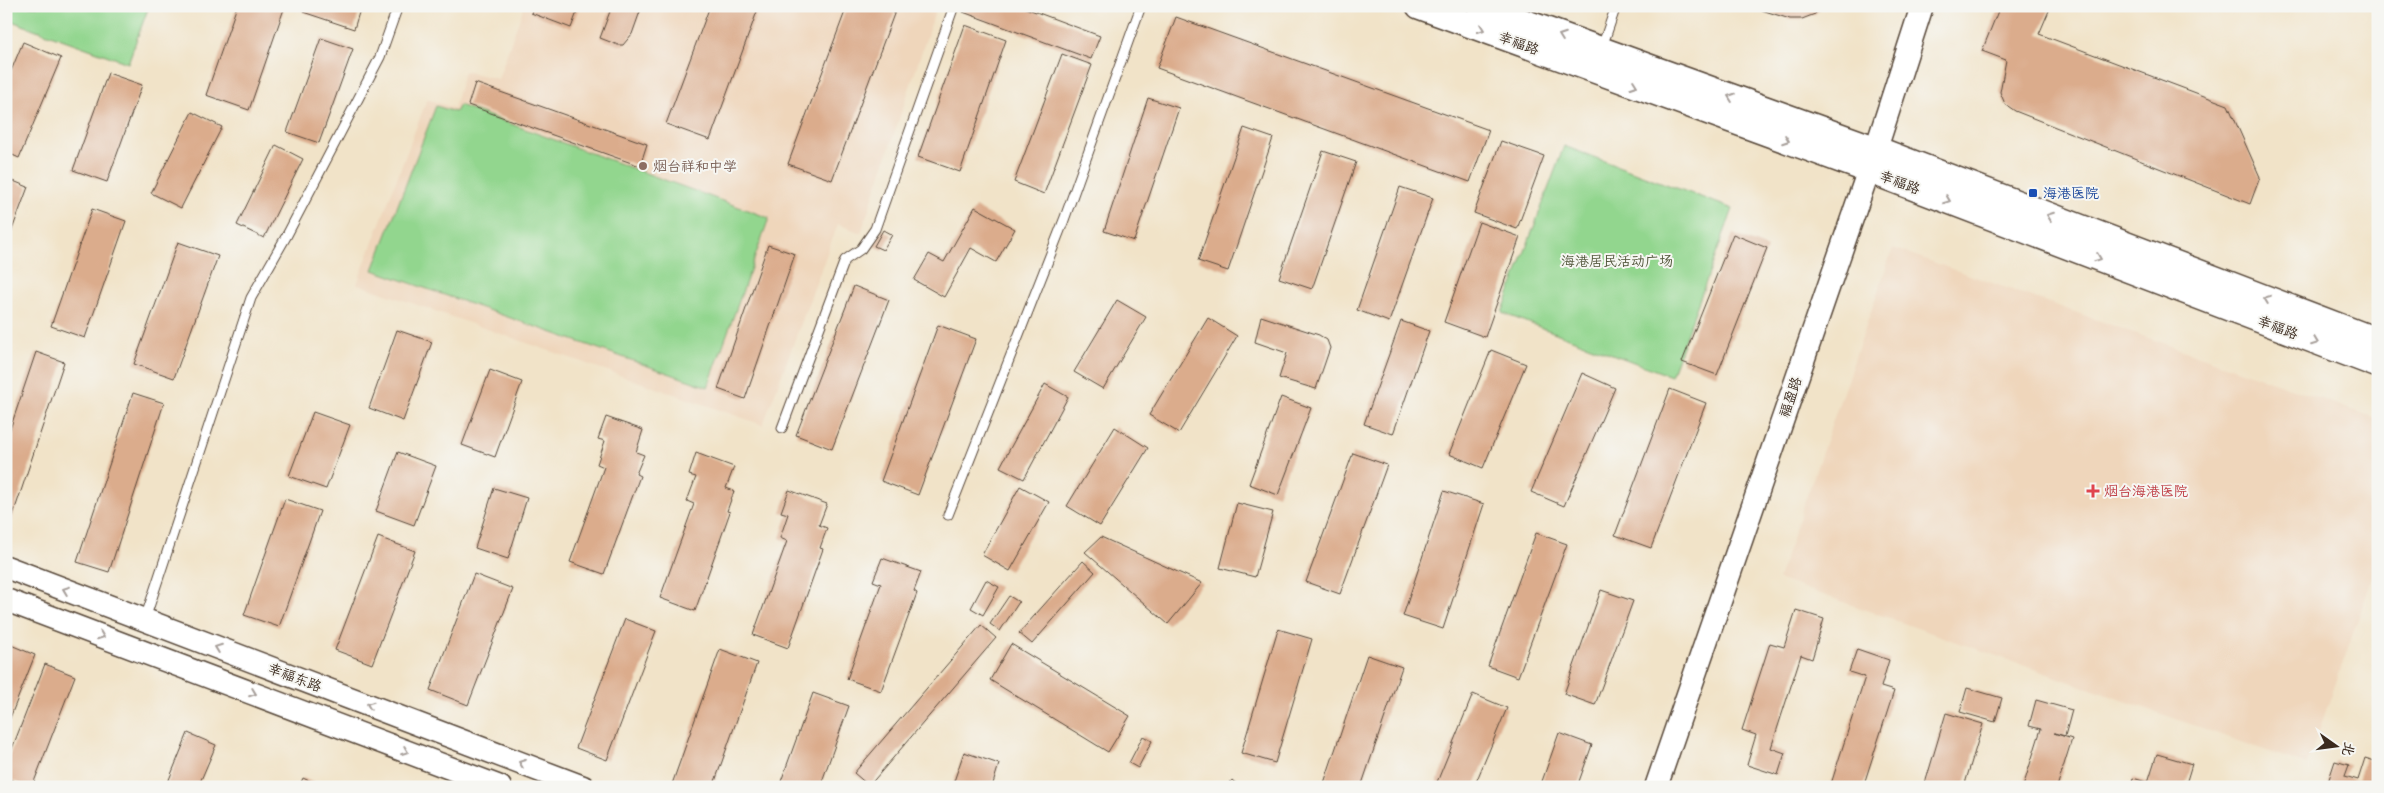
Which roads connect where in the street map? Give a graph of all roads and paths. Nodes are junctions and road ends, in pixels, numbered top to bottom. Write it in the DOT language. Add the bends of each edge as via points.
graph roads {
  1 [pos="398,6"];
  2 [pos="954,6"];
  3 [pos="1141,6"];
  4 [pos="1419,6"];
  5 [pos="1480,6"];
  6 [pos="1616,6"];
  7 [pos="1922,6"];
  8 [pos="1601,50"];
  9 [pos="1872,160"];
  10 [pos="2378,341"];
  11 [pos="2378,365"];
  12 [pos="782,428"];
  13 [pos="948,515"];
  14 [pos="6,567"];
  15 [pos="6,600"];
  16 [pos="145,620"];
  17 [pos="500,787"];
  18 [pos="584,787"];
  19 [pos="1656,787"];
  1 -- 16 [label="lane" via="380,57 251,298"];
  2 -- 12 [label="lane" via="875,229 861,249 845,260"];
  3 -- 13 [label="lane" via="1064,220"];
  4 -- 9 [label="main road, 幸福路, one-way"];
  8 -- 5 [label="main road, 幸福路, one-way"];
  6 -- 8 [label="lane"];
  7 -- 9 [label="street, 福盈路"];
  9 -- 8 [label="main road, 幸福路, one-way"];
  10 -- 9 [label="main road, 幸福路, one-way"];
  9 -- 11 [label="main road, 幸福路, one-way"];
  9 -- 19 [label="street, 福盈路"];
  16 -- 14 [label="street, 幸福东路, one-way"];
  15 -- 17 [label="street, one-way"];
  18 -- 16 [label="street, 幸福东路, one-way"];
}
